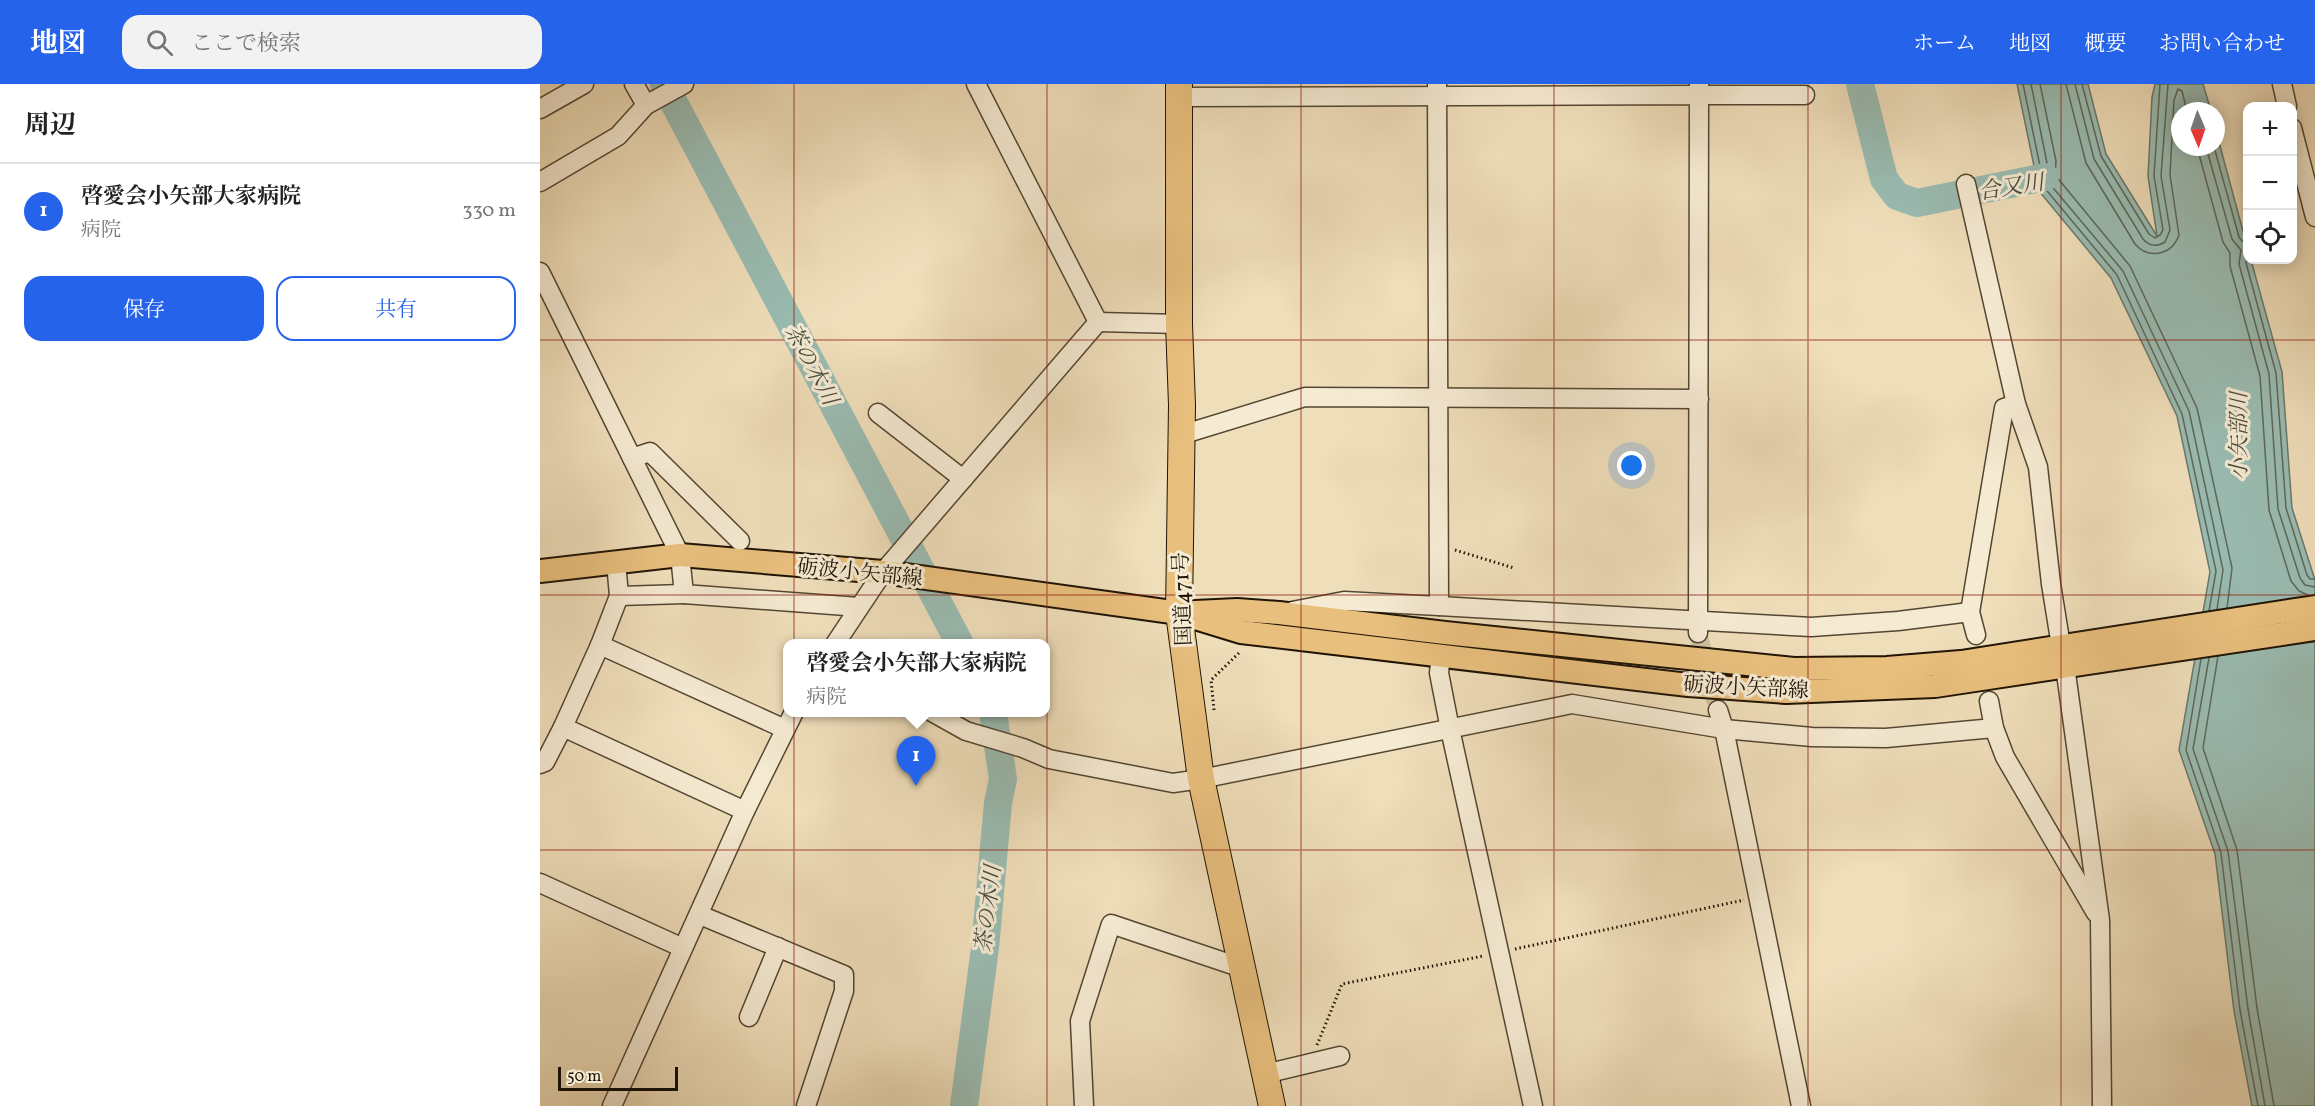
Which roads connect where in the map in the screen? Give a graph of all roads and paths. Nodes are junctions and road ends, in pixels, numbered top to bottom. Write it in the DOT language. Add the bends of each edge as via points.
graph roads {
  1 [pos="584,84"];
  2 [pos="634,84"];
  3 [pos="684,84"];
  4 [pos="976,84"];
  5 [pos="2282,84"];
  6 [pos="1180,90"];
  7 [pos="1437,90"];
  8 [pos="1699,90"];
  9 [pos="1805,95"];
  10 [pos="2286,102"];
  11 [pos="646,105"];
  12 [pos="540,109"];
  13 [pos="2297,147"];
  14 [pos="540,182"];
  15 [pos="1966,184"];
  16 [pos="2315,217"];
  17 [pos="540,272"];
  18 [pos="1098,322"];
  19 [pos="1179,324"];
  20 [pos="1439,398"];
  21 [pos="1699,399"];
  22 [pos="2016,404"];
  23 [pos="878,413"];
  24 [pos="1181,435"];
  25 [pos="632,458"];
  26 [pos="963,479"];
  27 [pos="740,542"];
  28 [pos="1439,545"];
  29 [pos="680,555"];
  30 [pos="616,562"];
  31 [pos="1514,568"];
  32 [pos="540,571"];
  33 [pos="883,572"];
  34 [pos="684,594"];
  35 [pos="619,596"];
  36 [pos="1439,606"];
  37 [pos="859,607"];
  38 [pos="2315,608"];
  39 [pos="1970,612"];
  40 [pos="1179,613"];
  41 [pos="1279,613"];
  42 [pos="1697,627"];
  43 [pos="2315,628"];
  44 [pos="1976,635"];
  45 [pos="842,639"];
  46 [pos="600,645"];
  47 [pos="1441,655"];
  48 [pos="2070,655"];
  49 [pos="1989,701"];
  50 [pos="1718,710"];
  51 [pos="791,717"];
  52 [pos="941,717"];
  53 [pos="562,728"];
  54 [pos="1994,728"];
  55 [pos="785,729"];
  56 [pos="1450,729"];
  57 [pos="1724,729"];
  58 [pos="540,764"];
  59 [pos="1201,779"];
  60 [pos="745,811"];
  61 [pos="540,883"];
  62 [pos="700,915"];
  63 [pos="2100,920"];
  64 [pos="778,947"];
  65 [pos="683,948"];
  66 [pos="1242,968"];
  67 [pos="749,1017"];
  68 [pos="1340,1056"];
  69 [pos="1266,1074"];
  70 [pos="612,1106"];
  71 [pos="806,1106"];
  72 [pos="1084,1106"];
  73 [pos="1272,1106"];
  74 [pos="1533,1106"];
  75 [pos="1801,1106"];
  76 [pos="2102,1106"];
  1 -- 12 [label="street"];
  2 -- 11 [label="street"];
  3 -- 11 [label="street"];
  4 -- 18 [label="street"];
  5 -- 10 [label="street"];
  6 -- 7 [label="street"];
  6 -- 19 [label="highway, 国道471号"];
  7 -- 8 [label="street"];
  7 -- 20 [label="street"];
  8 -- 9 [label="street"];
  8 -- 21 [label="street"];
  11 -- 14 [label="street" via="618,136"];
  13 -- 16 [label="street"];
  15 -- 22 [label="street"];
  17 -- 25 [label="street"];
  18 -- 19 [label="street"];
  18 -- 26 [label="street"];
  19 -- 24 [label="highway, 国道471号"];
  20 -- 21 [label="street"];
  20 -- 24 [label="street" via="1305,397"];
  20 -- 28 [label="street"];
  21 -- 42 [label="street"];
  22 -- 39 [label="street" via="2004,408"];
  22 -- 48 [label="street" via="2038,467 2050,584"];
  23 -- 26 [label="street"];
  24 -- 40 [label="highway, 国道471号"];
  25 -- 27 [label="street" via="650,452"];
  25 -- 29 [label="street"];
  26 -- 33 [label="street"];
  28 -- 31 [label="path"];
  28 -- 36 [label="street"];
  29 -- 30 [label="main road, 砺波小矢部線"];
  29 -- 33 [label="main road, 砺波小矢部線"];
  29 -- 34 [label="street"];
  30 -- 32 [label="main road, 砺波小矢部線"];
  30 -- 35 [label="street"];
  33 -- 37 [label="street"];
  33 -- 40 [label="main road, 砺波小矢部線"];
  34 -- 35 [label="street"];
  34 -- 37 [label="street"];
  35 -- 46 [label="street"];
  36 -- 41 [label="street" via="1344,601"];
  36 -- 42 [label="street"];
  37 -- 45 [label="street"];
  38 -- 48 [label="main road, 砺波小矢部線"];
  39 -- 42 [label="street" via="1811,627"];
  39 -- 44 [label="street"];
  40 -- 41 [label="main road, 砺波小矢部線"];
  40 -- 47 [label="main road, 砺波小矢部線" via="1241,632"];
  40 -- 59 [label="highway, 国道471号"];
  41 -- 48 [label="main road, 砺波小矢部線" via="1794,669 1887,668"];
  43 -- 48 [label="main road, 砺波小矢部線"];
  46 -- 53 [label="street"];
  46 -- 55 [label="street"];
  47 -- 48 [label="main road, 砺波小矢部線" via="1688,685 1786,692 1935,686"];
  47 -- 56 [label="street" via="1439,673"];
  48 -- 63 [label="street"];
  49 -- 54 [label="street"];
  50 -- 57 [label="street"];
  51 -- 55 [label="street"];
  52 -- 59 [label="street" via="966,731 1048,759 1173,783"];
  53 -- 58 [label="street" via="545,762"];
  53 -- 60 [label="street"];
  54 -- 57 [label="street" via="1886,738 1812,737"];
  54 -- 63 [label="street" via="2005,757"];
  55 -- 60 [label="street"];
  56 -- 57 [label="street" via="1572,704"];
  56 -- 59 [label="street"];
  56 -- 74 [label="street"];
  57 -- 75 [label="street"];
  59 -- 66 [label="highway, 国道471号"];
  60 -- 62 [label="street"];
  61 -- 65 [label="street"];
  62 -- 64 [label="street"];
  62 -- 65 [label="street"];
  63 -- 76 [label="street"];
  64 -- 67 [label="street"];
  64 -- 71 [label="street" via="844,975 844,991"];
  65 -- 70 [label="street"];
  66 -- 69 [label="highway, 国道471号"];
  66 -- 72 [label="street" via="1111,924 1080,1021"];
  68 -- 69 [label="street"];
  69 -- 73 [label="highway, 国道471号"];
}
